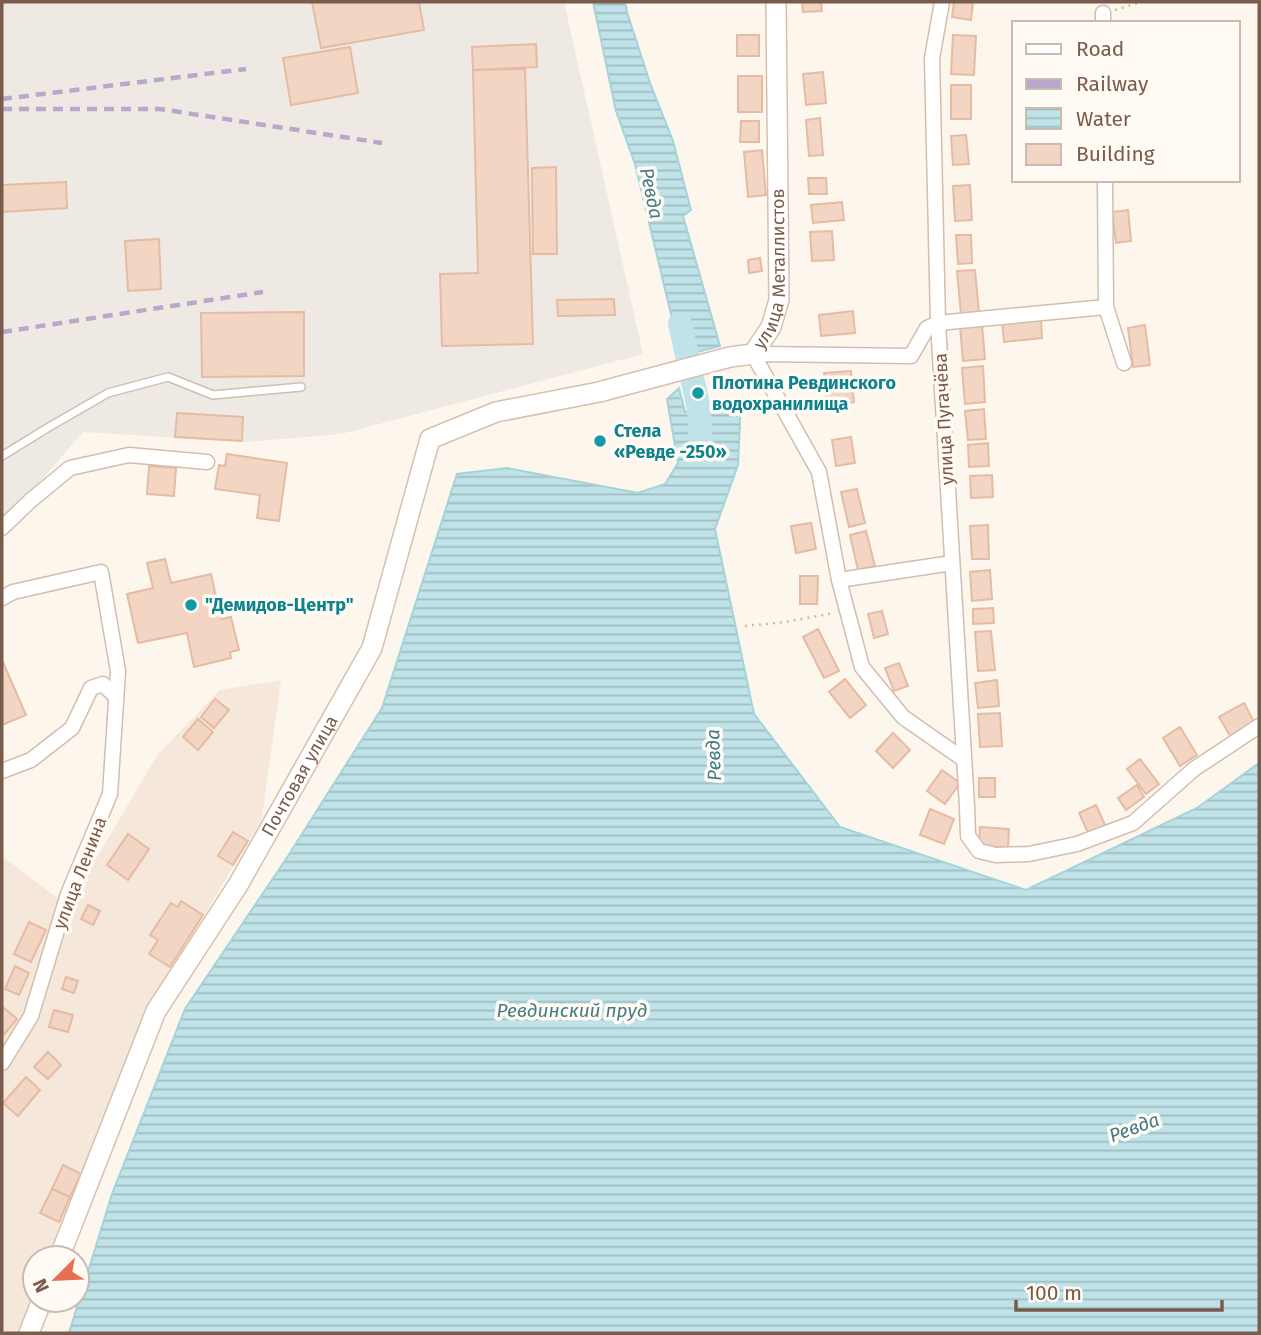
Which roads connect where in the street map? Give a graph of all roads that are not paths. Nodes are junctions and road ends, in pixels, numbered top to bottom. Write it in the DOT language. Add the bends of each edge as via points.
graph roads {
  1 [pos="776,2"];
  2 [pos="942,2"];
  3 [pos="1105,182"];
  4 [pos="1106,307"];
  5 [pos="938,323"];
  6 [pos="753,354"];
  7 [pos="1124,363"];
  8 [pos="301,387"];
  9 [pos="2,456"];
  10 [pos="207,462"];
  11 [pos="2,528"];
  12 [pos="952,563"];
  13 [pos="839,580"];
  14 [pos="2,598"];
  15 [pos="116,697"];
  16 [pos="1259,726"];
  17 [pos="964,759"];
  18 [pos="2,771"];
  19 [pos="2,1063"];
  20 [pos="64,1244"];
  21 [pos="36,1314"];
  22 [pos="29,1333"];
  1 -- 6 [label="street, улица Металлистов" via="779,300 771,327"];
  2 -- 5 [label="street, улица Пугачёва" via="932,58"];
  3 -- 4 [label="street"];
  4 -- 5 [label="street"];
  4 -- 7 [label="street"];
  5 -- 6 [label="street" via="928,328 911,356"];
  5 -- 12 [label="street, улица Пугачёва"];
  6 -- 13 [label="street, улица Металлистов" via="819,471"];
  6 -- 20 [label="street, Почтовая улица" via="496,412 430,439 372,648 238,885 156,1011"];
  8 -- 9 [label="lane" via="213,395 168,377 108,393"];
  10 -- 11 [label="street" via="130,455 70,468"];
  12 -- 13 [label="street"];
  12 -- 17 [label="street, улица Пугачёва"];
  13 -- 17 [label="street, улица Металлистов" via="862,667 903,717"];
  14 -- 15 [label="street, улица Ленина" via="101,572 117,671"];
  15 -- 18 [label="street" via="103,684 91,688 72,728 31,760"];
  15 -- 19 [label="street, улица Ленина" via="110,794 68,894 31,1016"];
  16 -- 17 [label="street, улица Пугачёва" via="1194,769 1133,823 1077,844 1029,854 979,851 968,836"];
  21 -- 22 [label="street"];
}
